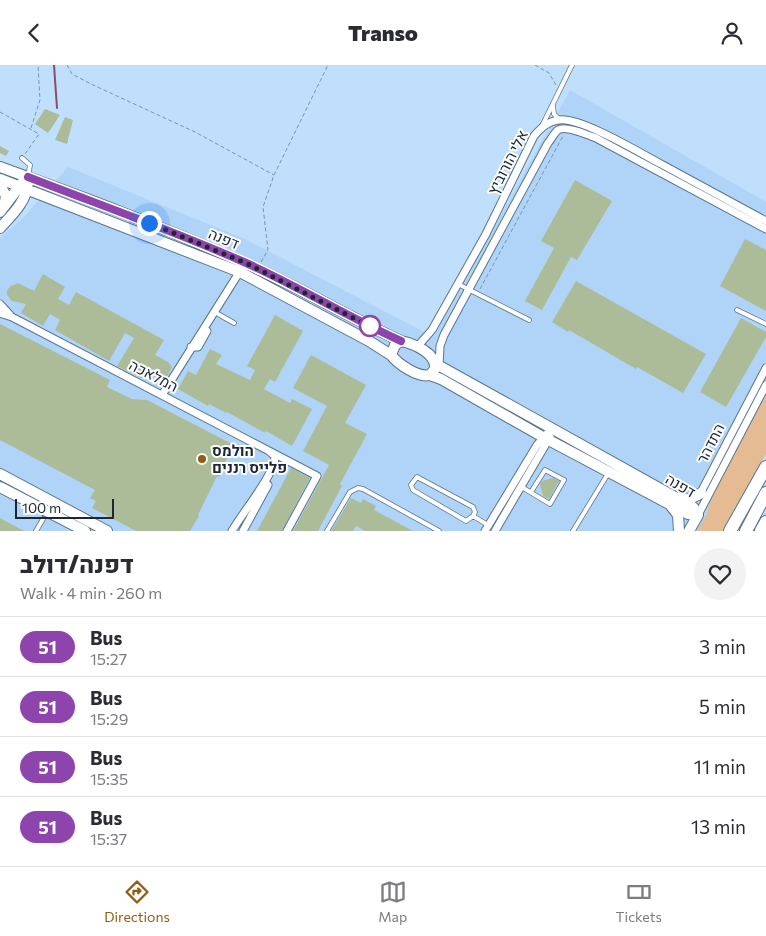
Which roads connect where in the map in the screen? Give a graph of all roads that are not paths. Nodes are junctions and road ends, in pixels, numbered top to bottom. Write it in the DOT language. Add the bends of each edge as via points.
graph roads {
  1 [pos="572,65"];
  2 [pos="553,104"];
  3 [pos="560,119"];
  4 [pos="541,128"];
  5 [pos="22,158"];
  6 [pos="0,167"];
  7 [pos="28,177"];
  8 [pos="0,179"];
  9 [pos="0,185"];
  10 [pos="23,188"];
  11 [pos="52,199"];
  12 [pos="2,210"];
  13 [pos="15,211"];
  14 [pos="766,221"];
  15 [pos="0,228"];
  16 [pos="766,229"];
  17 [pos="248,264"];
  18 [pos="242,274"];
  19 [pos="458,284"];
  20 [pos="469,290"];
  21 [pos="0,304"];
  22 [pos="737,310"];
  23 [pos="0,313"];
  24 [pos="218,314"];
  25 [pos="12,317"];
  26 [pos="529,320"];
  27 [pos="234,323"];
  28 [pos="766,323"];
  29 [pos="401,341"];
  30 [pos="191,347"];
  31 [pos="417,347"];
  32 [pos="391,355"];
  33 [pos="437,365"];
  34 [pos="766,368"];
  35 [pos="430,375"];
  36 [pos="766,385"];
  37 [pos="162,395"];
  38 [pos="552,429"];
  39 [pos="546,439"];
  40 [pos="270,451"];
  41 [pos="282,458"];
  42 [pos="766,467"];
  43 [pos="609,472"];
  44 [pos="0,474"];
  45 [pos="518,484"];
  46 [pos="0,487"];
  47 [pos="531,492"];
  48 [pos="701,493"];
  49 [pos="766,493"];
  50 [pos="673,501"];
  51 [pos="693,512"];
  52 [pos="473,516"];
  53 [pos="43,519"];
  54 [pos="766,522"];
  55 [pos="70,523"];
  56 [pos="486,528"];
  57 [pos="36,531"];
  58 [pos="85,531"];
  59 [pos="107,531"];
  60 [pos="232,531"];
  61 [pos="243,531"];
  62 [pos="287,531"];
  63 [pos="327,531"];
  64 [pos="439,531"];
  65 [pos="495,531"];
  66 [pos="573,531"];
  67 [pos="679,531"];
  68 [pos="689,531"];
  69 [pos="730,531"];
  70 [pos="746,531"];
  71 [pos="761,531"];
  1 -- 2 [label="lane"];
  2 -- 3 [label="lane" via="554,114"];
  2 -- 4 [label="lane"];
  3 -- 4 [label="street, אלי הורוביץ"];
  3 -- 14 [label="street" via="608,135"];
  4 -- 19 [label="street, אלי הורוביץ"];
  5 -- 7 [label="lane" via="30,165"];
  6 -- 7 [label="street, דפנה"];
  7 -- 10 [label="street"];
  7 -- 17 [label="street, דפנה"];
  8 -- 10 [label="street, דפנה"];
  9 -- 12 [label="street" via="6,196"];
  10 -- 11 [label="street, דפנה"];
  10 -- 12 [label="street"];
  10 -- 13 [label="street"];
  11 -- 13 [label="street" via="31,200"];
  11 -- 18 [label="street, דפנה"];
  13 -- 15 [label="street"];
  16 -- 20 [label="street, אלי הורוביץ" via="596,138 567,129 557,131"];
  17 -- 18 [label="street"];
  17 -- 29 [label="street, דפנה"];
  18 -- 24 [label="street"];
  18 -- 30 [label="street"];
  18 -- 32 [label="street, דפנה"];
  19 -- 20 [label="lane"];
  19 -- 31 [label="street, אלי הורוביץ" via="432,330"];
  20 -- 26 [label="lane"];
  20 -- 33 [label="street, אלי הורוביץ" via="444,335"];
  21 -- 25 [label="street, המלאכה"];
  22 -- 28 [label="lane"];
  23 -- 25 [label="street, המלאכה"];
  24 -- 27 [label="lane"];
  24 -- 30 [label="street" via="198,347"];
  25 -- 37 [label="street, המלאכה"];
  29 -- 31 [label="street, דפנה"];
  29 -- 32 [label="street" via="395,345"];
  30 -- 37 [label="street"];
  31 -- 33 [label="street, דפנה" via="430,354"];
  32 -- 35 [label="street, דפנה" via="423,376"];
  33 -- 35 [label="street"];
  33 -- 38 [label="street, דפנה"];
  34 -- 48 [label="street, התדהר"];
  35 -- 39 [label="street, דפנה"];
  36 -- 51 [label="street, התדהר"];
  37 -- 40 [label="street, המלאכה"];
  38 -- 39 [label="street"];
  38 -- 50 [label="street, דפנה"];
  39 -- 43 [label="street, דפנה"];
  39 -- 45 [label="street" via="537,445"];
  40 -- 41 [label="street, המלאכה"];
  40 -- 60 [label="street" via="275,456 274,466"];
  41 -- 61 [label="street"];
  41 -- 62 [label="street, המלאכה" via="317,476"];
  42 -- 69 [label="highway"];
  43 -- 50 [label="street, דפנה"];
  43 -- 66 [label="lane"];
  44 -- 55 [label="street"];
  45 -- 47 [label="lane"];
  45 -- 56 [label="street"];
  45 -- 65 [label="street"];
  46 -- 55 [label="street"];
  47 -- 47 [label="lane" via="550,504 564,480 545,469"];
  48 -- 50 [label="street" via="690,499"];
  48 -- 51 [label="street, התדהר"];
  49 -- 70 [label="highway"];
  50 -- 51 [label="street, דפנה"];
  50 -- 67 [label="street"];
  51 -- 67 [label="street, התדהר"];
  51 -- 68 [label="street, התדהר"];
  52 -- 52 [label="lane" via="473,507 420,477 411,485 413,490 466,521"];
  52 -- 56 [label="lane"];
  53 -- 57 [label="lane"];
  54 -- 71 [label="highway"];
  55 -- 58 [label="street"];
  55 -- 59 [label="street"];
  63 -- 64 [label="lane" via="350,492 358,488"];
}
